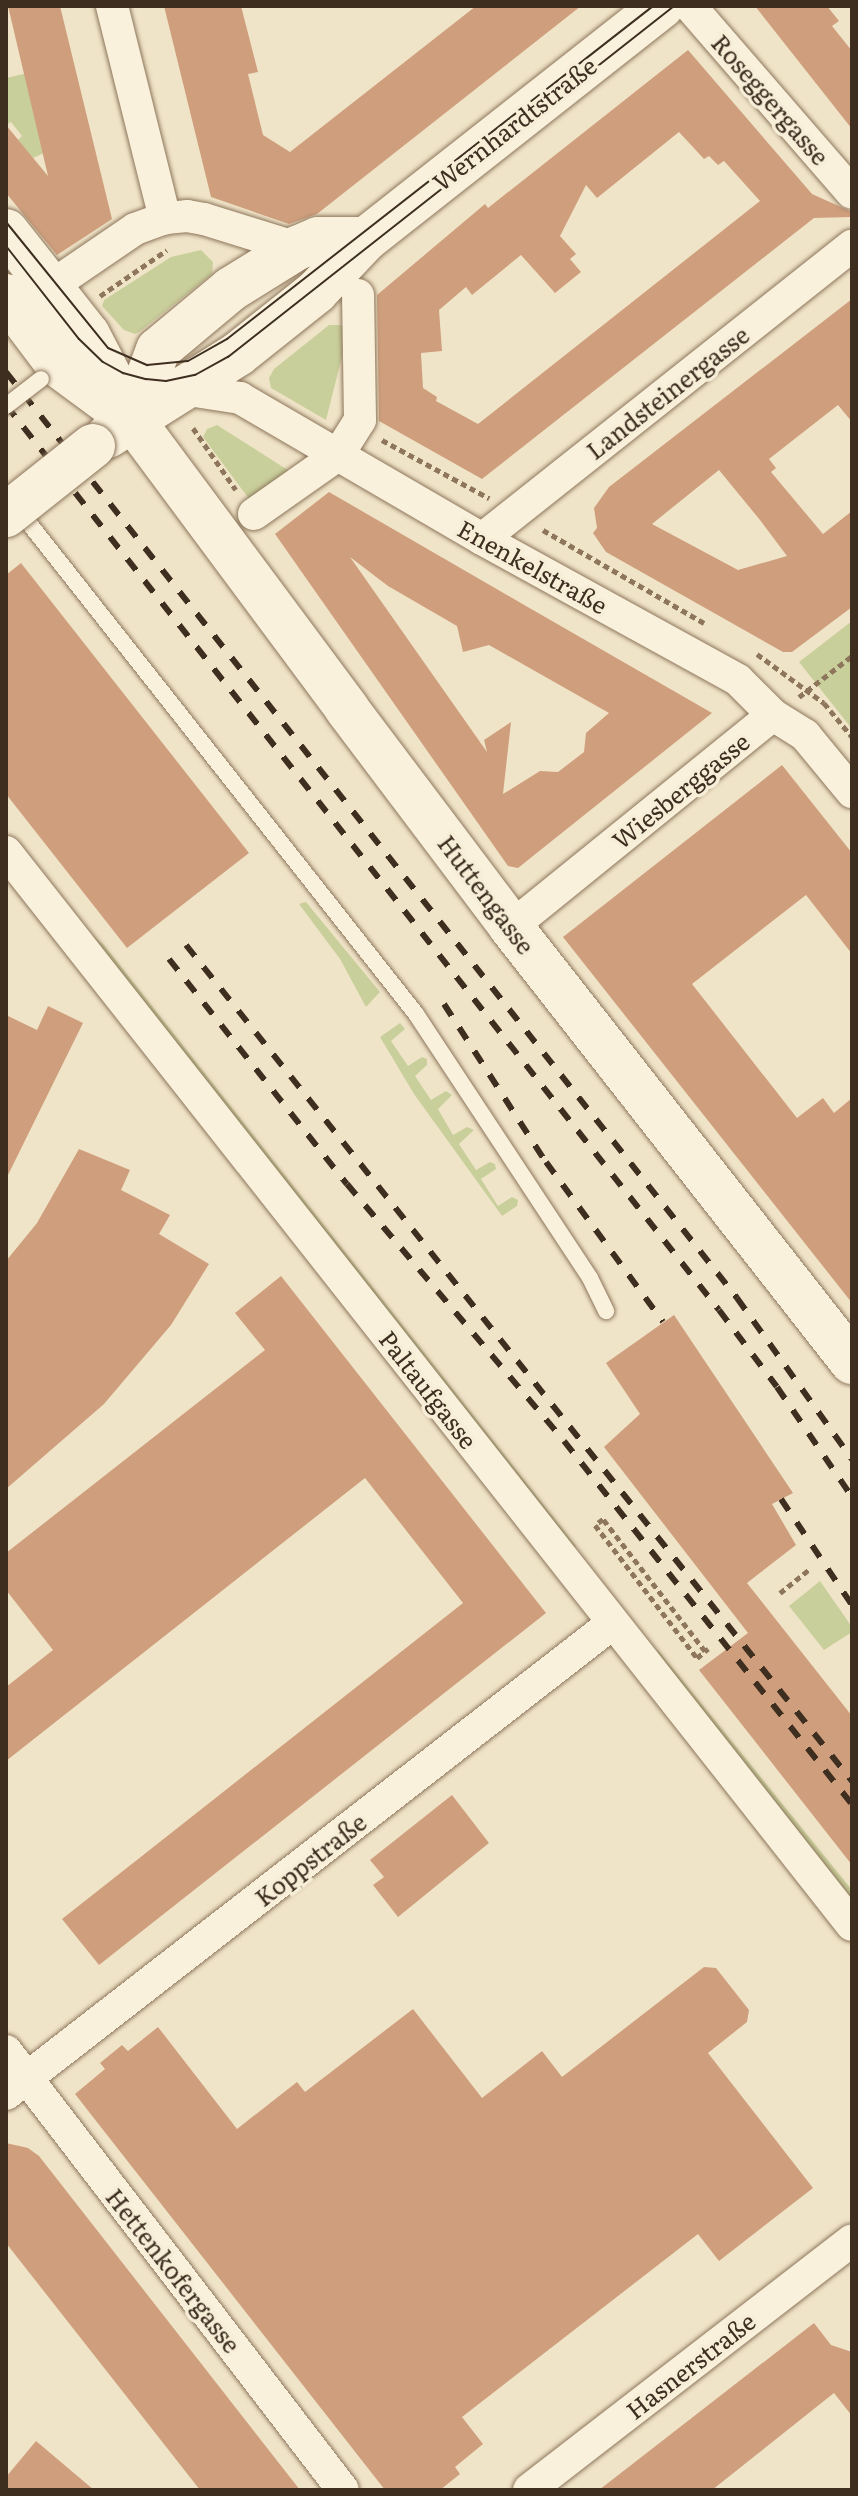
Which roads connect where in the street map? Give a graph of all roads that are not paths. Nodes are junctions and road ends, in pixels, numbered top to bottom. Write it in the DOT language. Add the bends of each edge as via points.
graph roads {
  1 [pos="112,6"];
  2 [pos="662,6"];
  3 [pos="690,6"];
  4 [pos="852,193"];
  5 [pos="165,218"];
  6 [pos="6,231"];
  7 [pos="366,239"];
  8 [pos="852,246"];
  9 [pos="297,248"];
  10 [pos="50,287"];
  11 [pos="358,295"];
  12 [pos="6,296"];
  13 [pos="49,372"];
  14 [pos="6,406"];
  15 [pos="188,408"];
  16 [pos="132,419"];
  17 [pos="338,455"];
  18 [pos="6,494"];
  19 [pos="254,514"];
  20 [pos="6,515"];
  21 [pos="482,539"];
  22 [pos="773,715"];
  23 [pos="852,792"];
  24 [pos="6,852"];
  25 [pos="511,927"];
  26 [pos="606,1311"];
  27 [pos="852,1362"];
  28 [pos="626,1616"];
  29 [pos="852,1925"];
  30 [pos="6,2051"];
  31 [pos="16,2086"];
  32 [pos="852,2240"];
  33 [pos="343,2490"];
  34 [pos="529,2490"];
  1 -- 5 [label="street"];
  2 -- 7 [label="street, Wernhardtstraße"];
  3 -- 4 [label="street, Roseggergasse"];
  5 -- 9 [label="street" via="204,219"];
  5 -- 10 [label="street" via="135,229"];
  6 -- 10 [label="street, Huttengasse"];
  7 -- 9 [label="street" via="318,239"];
  7 -- 15 [label="street, Wernhardtstraße" via="292,312 238,354"];
  8 -- 21 [label="street, Landsteinergasse"];
  9 -- 16 [label="street" via="231,289 158,350"];
  10 -- 16 [label="street, Huttengasse" via="88,335"];
  11 -- 17 [label="street" via="360,420"];
  12 -- 13 [label="street, Huttengasse"];
  13 -- 14 [label="lane, bridge"];
  13 -- 16 [label="street, Huttengasse"];
  15 -- 16 [label="street, Wernhardtstraße"];
  15 -- 17 [label="street, Enenkelstraße" via="240,398"];
  16 -- 20 [label="street, Wernhardtstraße, bridge"];
  16 -- 25 [label="street, Huttengasse"];
  17 -- 19 [label="street"];
  17 -- 21 [label="street, Enenkelstraße"];
  18 -- 26 [label="lane" via="416,1014 590,1278"];
  21 -- 22 [label="street, Enenkelstraße" via="738,680"];
  22 -- 23 [label="street, Enenkelstraße" via="805,735"];
  22 -- 25 [label="street, Wiesberggasse"];
  24 -- 28 [label="street, Paltaufgasse"];
  25 -- 27 [label="street, Huttengasse"];
  28 -- 29 [label="street, Paltaufgasse"];
  28 -- 31 [label="street, Koppstraße"];
  30 -- 31 [label="street, Hettenkofergasse"];
  31 -- 33 [label="street, Hettenkofergasse"];
  32 -- 34 [label="street, Hasnerstraße"];
}
